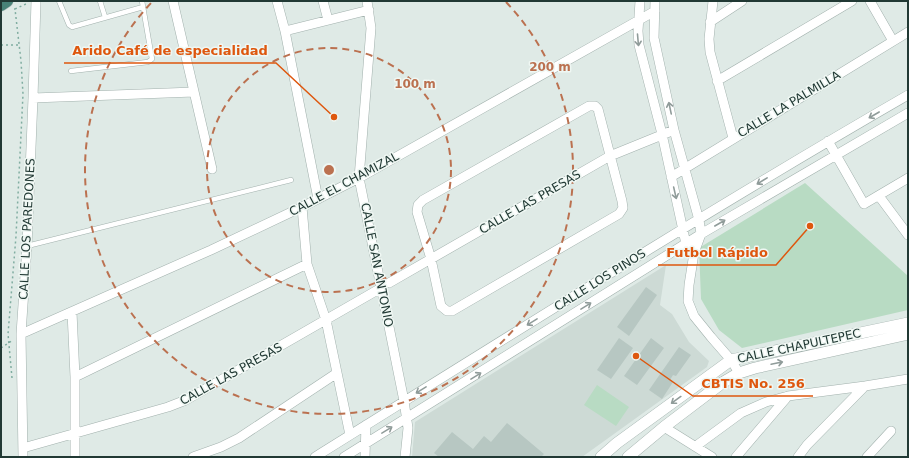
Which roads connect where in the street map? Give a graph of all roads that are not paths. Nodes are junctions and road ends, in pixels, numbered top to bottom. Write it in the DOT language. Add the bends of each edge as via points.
graph roads {
  1 [pos="34,1"];
  2 [pos="59,1"];
  3 [pos="100,1"];
  4 [pos="142,1"];
  5 [pos="173,1"];
  6 [pos="277,1"];
  7 [pos="324,1"];
  8 [pos="640,1"];
  9 [pos="656,1"];
  10 [pos="713,1"];
  11 [pos="742,1"];
  12 [pos="852,1"];
  13 [pos="870,1"];
  14 [pos="368,6"];
  15 [pos="143,7"];
  16 [pos="655,11"];
  17 [pos="105,17"];
  18 [pos="328,20"];
  19 [pos="638,20"];
  20 [pos="710,22"];
  21 [pos="285,31"];
  22 [pos="908,32"];
  23 [pos="893,41"];
  24 [pos="71,71"];
  25 [pos="718,81"];
  26 [pos="194,92"];
  27 [pos="908,95"];
  28 [pos="33,98"];
  29 [pos="908,113"];
  30 [pos="674,130"];
  31 [pos="662,134"];
  32 [pos="733,138"];
  33 [pos="828,141"];
  34 [pos="610,156"];
  35 [pos="836,156"];
  36 [pos="212,169"];
  37 [pos="684,169"];
  38 [pos="671,177"];
  39 [pos="359,178"];
  40 [pos="908,178"];
  41 [pos="291,180"];
  42 [pos="879,196"];
  43 [pos="318,199"];
  44 [pos="302,207"];
  45 [pos="699,220"];
  46 [pos="683,229"];
  47 [pos="701,234"];
  48 [pos="908,235"];
  49 [pos="686,244"];
  50 [pos="27,246"];
  51 [pos="694,254"];
  52 [pos="431,258"];
  53 [pos="307,264"];
  54 [pos="385,285"];
  55 [pos="72,312"];
  56 [pos="326,320"];
  57 [pos="908,323"];
  58 [pos="21,334"];
  59 [pos="908,334"];
  60 [pos="731,360"];
  61 [pos="337,373"];
  62 [pos="739,373"];
  63 [pos="75,377"];
  64 [pos="908,379"];
  65 [pos="865,386"];
  66 [pos="788,396"];
  67 [pos="404,401"];
  68 [pos="407,419"];
  69 [pos="366,425"];
  70 [pos="664,427"];
  71 [pos="891,430"];
  72 [pos="75,433"];
  73 [pos="350,435"];
  74 [pos="366,443"];
  75 [pos="696,446"];
  76 [pos="23,452"];
  77 [pos="75,457"];
  78 [pos="193,457"];
  79 [pos="315,457"];
  80 [pos="344,457"];
  81 [pos="365,457"];
  82 [pos="405,457"];
  83 [pos="601,457"];
  84 [pos="628,457"];
  85 [pos="712,457"];
  86 [pos="736,457"];
  87 [pos="798,457"];
  88 [pos="867,457"];
  1 -- 28 [label="street, CALLE LOS PAREDONES"];
  2 -- 17 [label="lane" via="72,27"];
  3 -- 17 [label="lane"];
  4 -- 15 [label="lane"];
  5 -- 26 [label="street"];
  6 -- 21 [label="street"];
  7 -- 18 [label="street"];
  8 -- 19 [label="street"];
  9 -- 16 [label="street"];
  10 -- 20 [label="street"];
  11 -- 20 [label="street"];
  12 -- 25 [label="street"];
  13 -- 23 [label="street"];
  14 -- 18 [label="street"];
  14 -- 39 [label="street, CALLE SAN ANTONIO" via="371,28"];
  15 -- 17 [label="lane"];
  15 -- 24 [label="lane" via="152,59 148,62"];
  16 -- 19 [label="street, CALLE EL CHAMIZAL"];
  30 -- 16 [label="street, one-way" via="654,38"];
  18 -- 21 [label="street"];
  19 -- 31 [label="street, one-way" via="639,45"];
  19 -- 39 [label="street, CALLE EL CHAMIZAL"];
  20 -- 25 [label="street" via="710,52"];
  21 -- 43 [label="street"];
  22 -- 23 [label="street, CALLE LA PALMILLA"];
  23 -- 32 [label="street, CALLE LA PALMILLA"];
  25 -- 32 [label="street"];
  26 -- 28 [label="street"];
  26 -- 36 [label="street"];
  27 -- 33 [label="street, CALLE LOS PINOS, one-way"];
  28 -- 50 [label="street, CALLE LOS PAREDONES"];
  29 -- 35 [label="street, CALLE LOS PINOS"];
  30 -- 31 [label="street, CALLE LAS PRESAS"];
  30 -- 37 [label="street"];
  31 -- 34 [label="street, CALLE LAS PRESAS"];
  31 -- 38 [label="street"];
  32 -- 37 [label="street, CALLE LA PALMILLA"];
  33 -- 35 [label="street"];
  33 -- 45 [label="street, CALLE LOS PINOS, one-way"];
  34 -- 52 [label="street, CALLE LAS PRESAS"];
  34 -- 52 [label="street" via="598,109 589,106 423,200 418,205 417,212"];
  34 -- 52 [label="street" via="622,200 619,214 452,311 447,311 441,306"];
  35 -- 42 [label="street" via="864,204"];
  47 -- 35 [label="street, CALLE LOS PINOS, one-way"];
  37 -- 38 [label="street, CALLE LA PALMILLA"];
  37 -- 45 [label="street"];
  38 -- 46 [label="street, one-way"];
  39 -- 43 [label="street, CALLE EL CHAMIZAL"];
  39 -- 54 [label="street, CALLE SAN ANTONIO"];
  40 -- 42 [label="street"];
  41 -- 50 [label="lane"];
  42 -- 48 [label="street"];
  43 -- 44 [label="street, CALLE EL CHAMIZAL"];
  44 -- 53 [label="street"];
  44 -- 55 [label="street, CALLE EL CHAMIZAL"];
  45 -- 46 [label="street, CALLE LOS PINOS"];
  45 -- 47 [label="street"];
  46 -- 49 [label="street"];
  46 -- 67 [label="street, CALLE LOS PINOS, one-way"];
  47 -- 49 [label="street, CALLE LOS PINOS"];
  47 -- 51 [label="street"];
  49 -- 51 [label="street"];
  68 -- 49 [label="street, CALLE LOS PINOS, one-way"];
  50 -- 58 [label="street, CALLE LOS PAREDONES"];
  51 -- 60 [label="street" via="688,301 694,316"];
  52 -- 54 [label="street, CALLE LAS PRESAS"];
  53 -- 56 [label="street"];
  53 -- 63 [label="street"];
  54 -- 56 [label="street, CALLE LAS PRESAS"];
  54 -- 67 [label="street, CALLE SAN ANTONIO"];
  55 -- 58 [label="street, CALLE EL CHAMIZAL"];
  55 -- 63 [label="street"];
  56 -- 61 [label="street"];
  56 -- 72 [label="street, CALLE LAS PRESAS" via="186,400"];
  57 -- 60 [label="street, CALLE CHAPULTEPEC"];
  58 -- 76 [label="street, CALLE LOS PAREDONES"];
  62 -- 59 [label="street, CALLE CHAPULTEPEC, one-way"];
  60 -- 62 [label="street"];
  60 -- 83 [label="street, CALLE CHAPULTEPEC, one-way" via="617,442"];
  61 -- 73 [label="street"];
  61 -- 78 [label="street" via="239,438"];
  62 -- 70 [label="street, CALLE CHAPULTEPEC"];
  63 -- 72 [label="street"];
  64 -- 65 [label="street"];
  65 -- 66 [label="street"];
  65 -- 87 [label="street"];
  66 -- 75 [label="street" via="742,413"];
  66 -- 86 [label="street"];
  67 -- 68 [label="street, CALLE SAN ANTONIO"];
  67 -- 69 [label="street, CALLE LOS PINOS"];
  74 -- 68 [label="street, CALLE LOS PINOS, one-way"];
  68 -- 82 [label="street, CALLE SAN ANTONIO"];
  69 -- 73 [label="street, CALLE LOS PINOS"];
  69 -- 74 [label="street"];
  70 -- 75 [label="street"];
  70 -- 84 [label="street, CALLE CHAPULTEPEC"];
  71 -- 88 [label="street"];
  72 -- 76 [label="street, CALLE LAS PRESAS"];
  72 -- 77 [label="street"];
  73 -- 79 [label="street, CALLE LOS PINOS"];
  74 -- 80 [label="street, CALLE LOS PINOS"];
  74 -- 81 [label="street"];
  75 -- 85 [label="street"];
}
